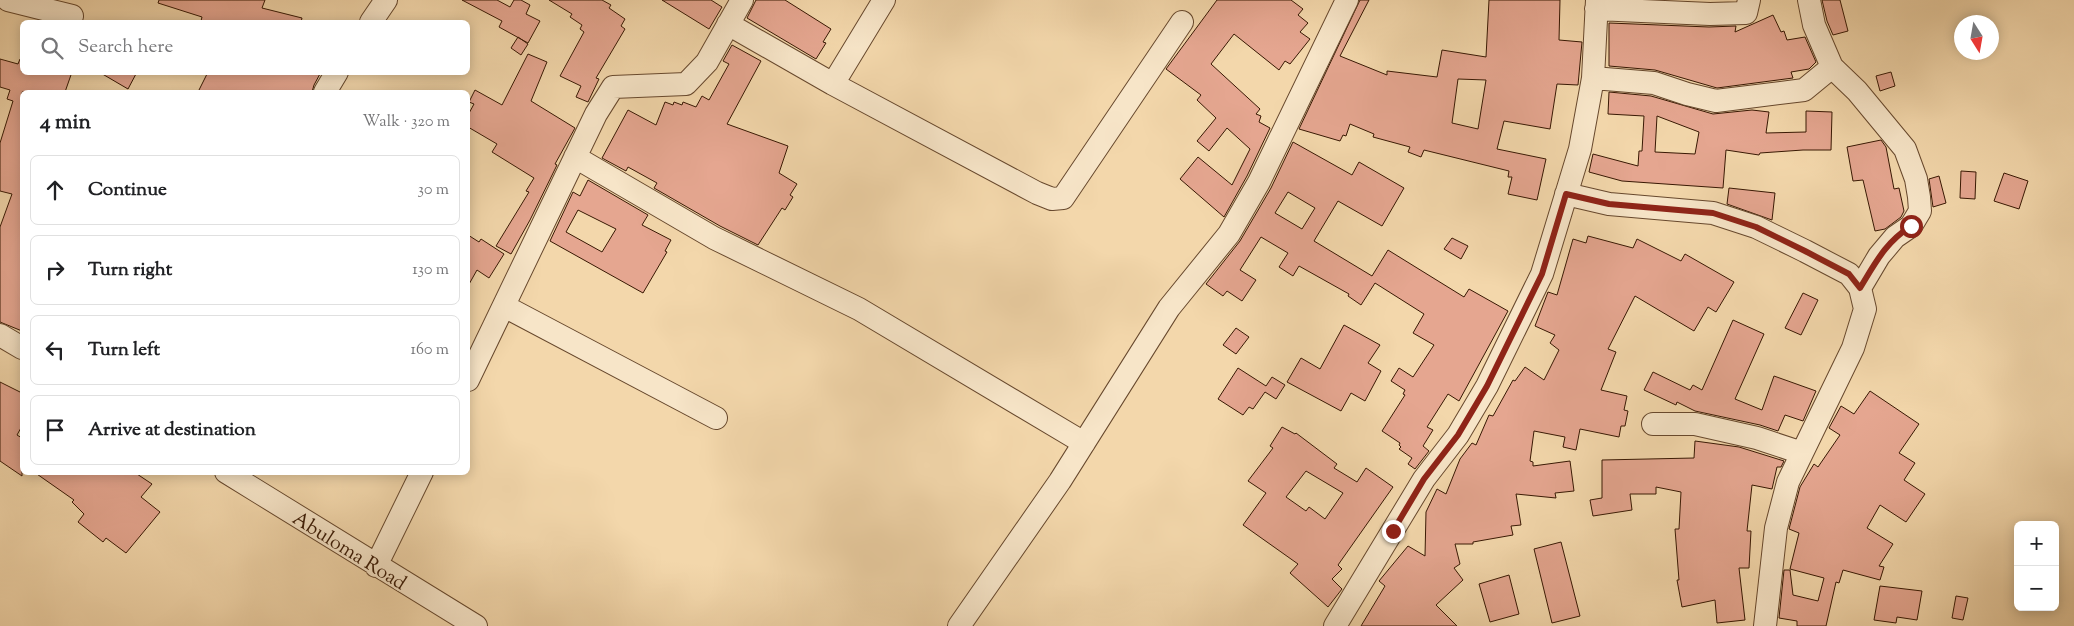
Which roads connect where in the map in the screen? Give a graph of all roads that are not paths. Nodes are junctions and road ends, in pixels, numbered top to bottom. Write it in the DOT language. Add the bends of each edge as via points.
graph roads {
  1 [pos="8,0"];
  2 [pos="386,0"];
  3 [pos="742,0"];
  4 [pos="884,0"];
  5 [pos="1347,0"];
  6 [pos="1749,0"];
  7 [pos="1809,0"];
  8 [pos="1597,5"];
  9 [pos="72,16"];
  10 [pos="372,20"];
  11 [pos="1182,22"];
  12 [pos="728,24"];
  13 [pos="1832,67"];
  14 [pos="335,75"];
  15 [pos="1593,78"];
  16 [pos="833,84"];
  17 [pos="326,90"];
  18 [pos="575,157"];
  19 [pos="1566,194"];
  20 [pos="1860,288"];
  21 [pos="504,306"];
  22 [pos="0,335"];
  23 [pos="20,347"];
  24 [pos="470,376"];
  25 [pos="716,418"];
  26 [pos="1652,424"];
  27 [pos="1084,443"];
  28 [pos="1802,453"];
  29 [pos="231,475"];
  30 [pos="421,475"];
  31 [pos="376,566"];
  32 [pos="472,625"];
  33 [pos="959,626"];
  34 [pos="1335,626"];
  35 [pos="1764,626"];
  1 -- 9 [label="street"];
  2 -- 10 [label="street"];
  3 -- 12 [label="street"];
  4 -- 16 [label="street"];
  5 -- 27 [label="street" via="1259,182 1230,234 1169,308"];
  6 -- 8 [label="street" via="1746,13 1710,14"];
  7 -- 13 [label="street" via="1814,25"];
  8 -- 15 [label="street"];
  11 -- 16 [label="street" via="1063,198 1052,199 1038,193"];
  12 -- 16 [label="street"];
  12 -- 18 [label="street" via="708,62 686,84 613,87"];
  13 -- 15 [label="street" via="1804,90 1716,101 1654,83"];
  13 -- 20 [label="street" via="1857,91 1905,149 1919,197 1920,211 1911,226 1895,236"];
  14 -- 17 [label="street"];
  15 -- 19 [label="street" via="1580,149"];
  18 -- 21 [label="street"];
  18 -- 27 [label="street" via="714,238 860,309"];
  19 -- 20 [label="street" via="1609,204 1713,213 1756,227 1805,251 1849,274"];
  19 -- 34 [label="street" via="1542,274 1487,386 1458,435 1424,479"];
  20 -- 28 [label="street" via="1865,309 1853,348"];
  21 -- 24 [label="street"];
  21 -- 25 [label="street"];
  22 -- 23 [label="street"];
  26 -- 28 [label="street" via="1696,424 1757,438"];
  27 -- 33 [label="street"];
  28 -- 35 [label="street" via="1788,482 1776,528"];
  29 -- 31 [label="street, Abuloma Road"];
  30 -- 31 [label="street"];
  31 -- 32 [label="street, Abuloma Road"];
}
